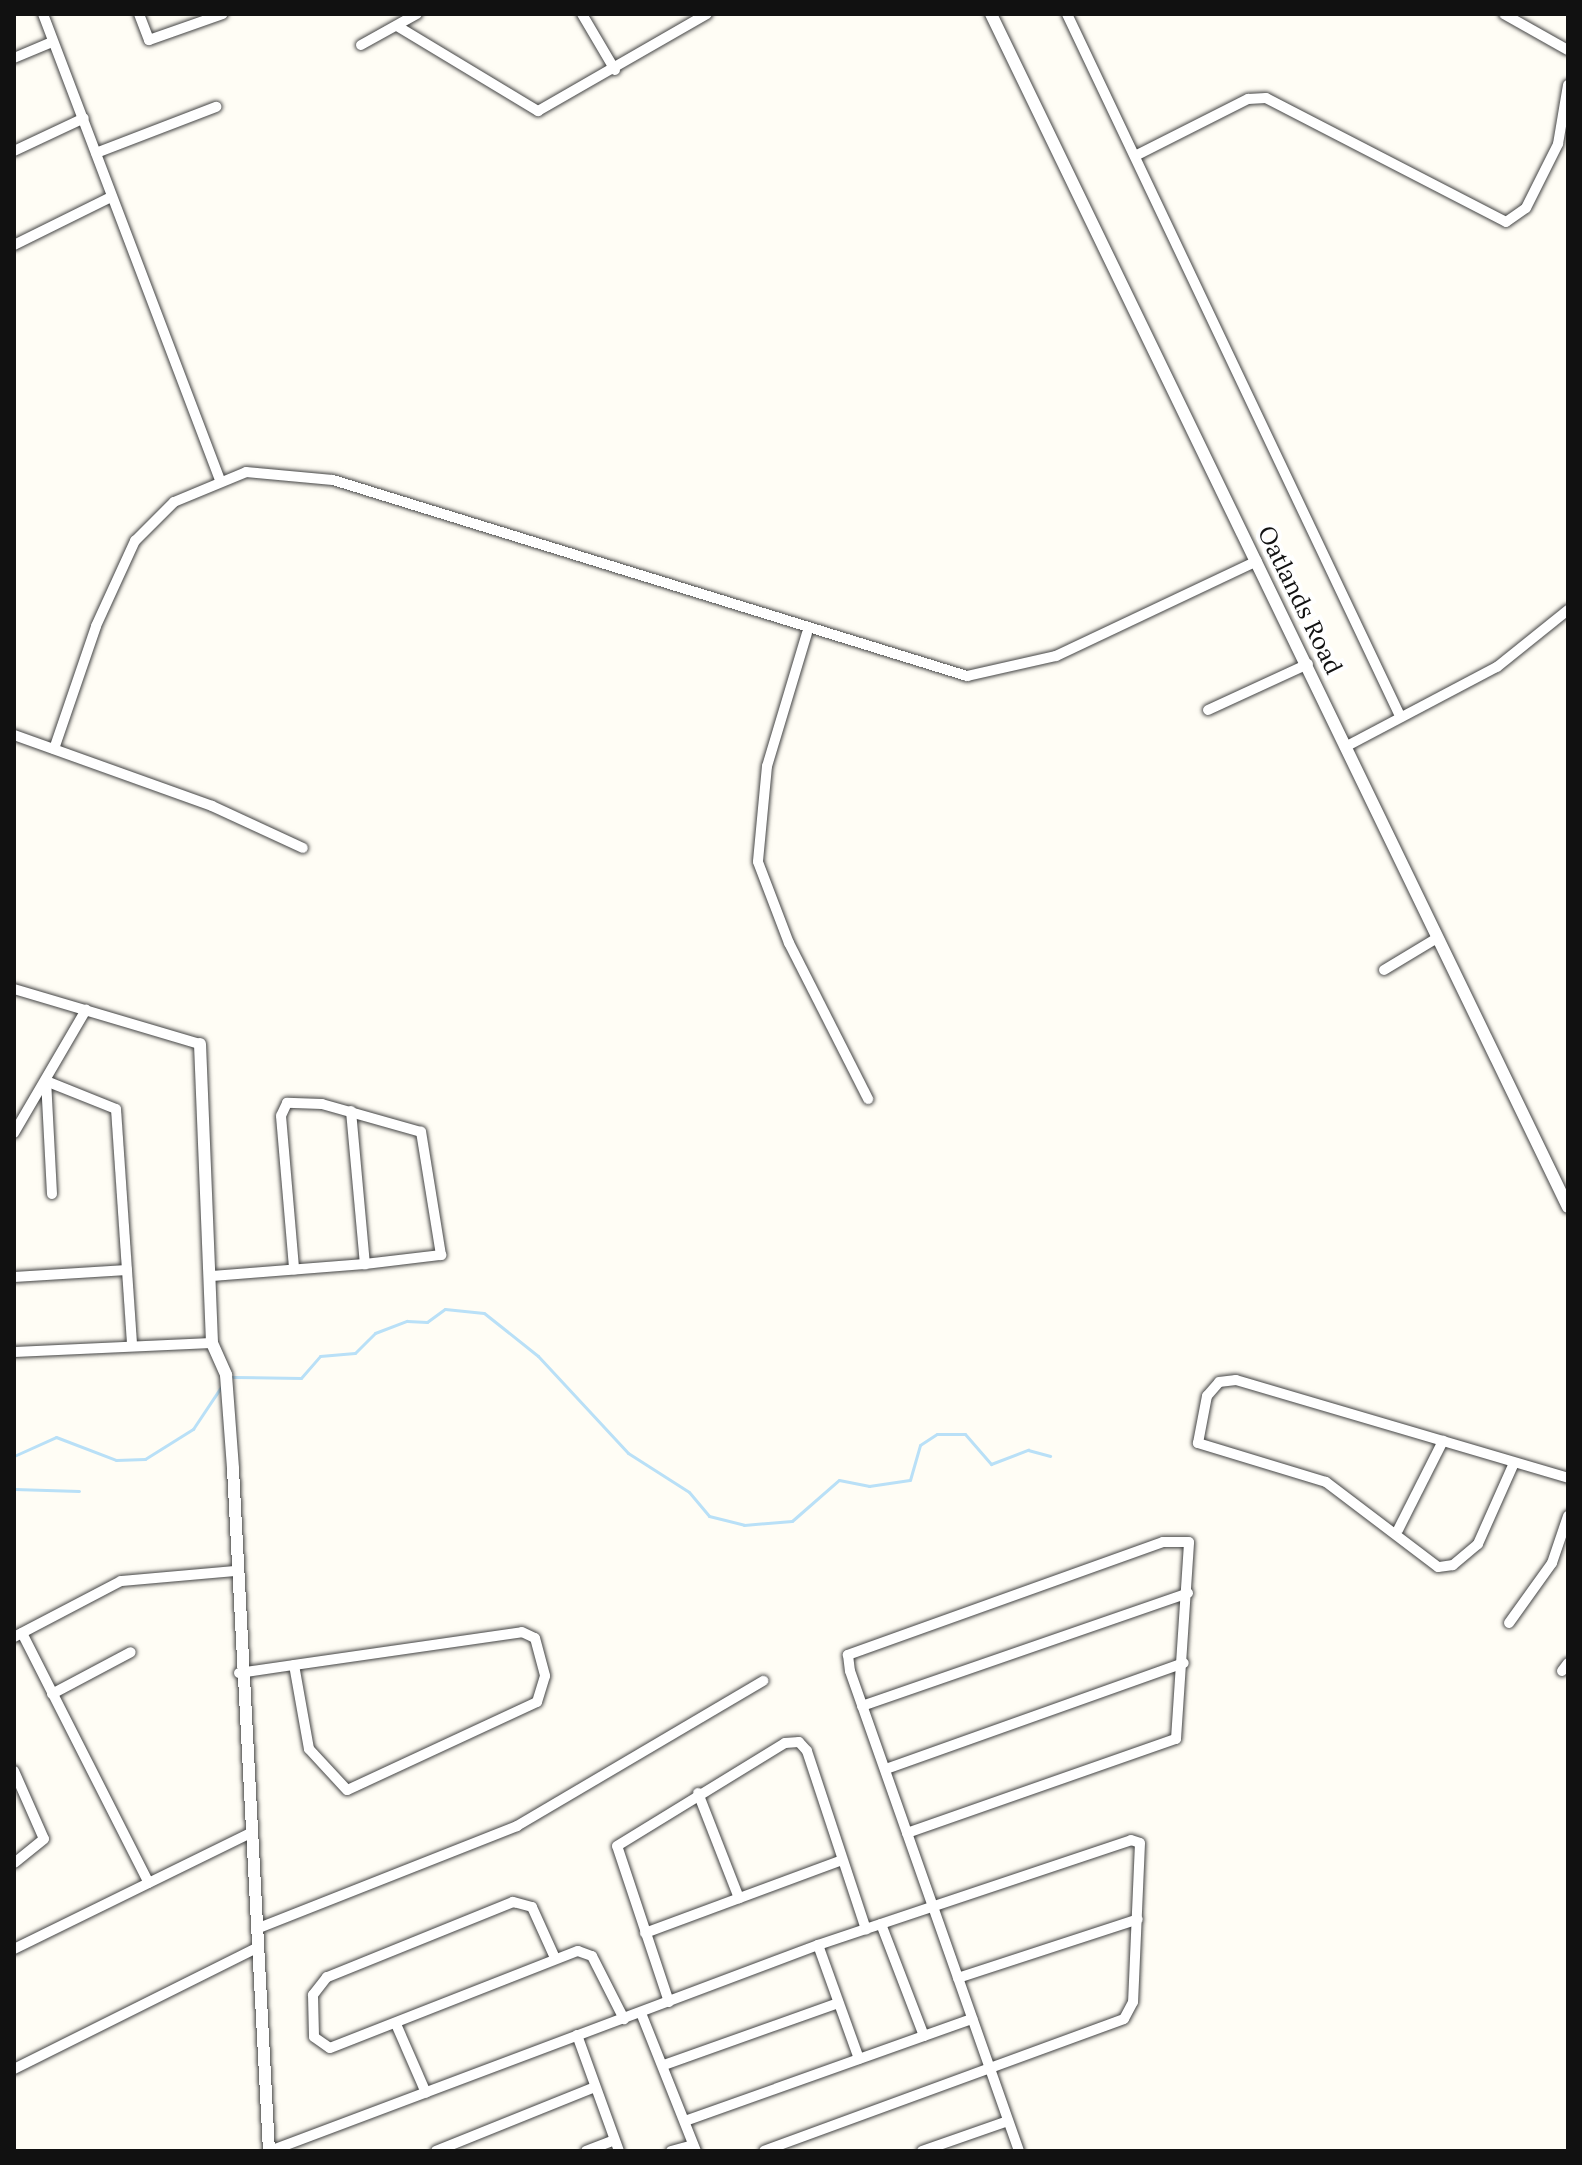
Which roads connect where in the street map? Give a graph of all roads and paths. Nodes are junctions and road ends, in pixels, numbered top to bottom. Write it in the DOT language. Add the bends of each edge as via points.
graph roads {
  1 [pos="43,14"];
  2 [pos="139,14"];
  3 [pos="223,14"];
  4 [pos="417,14"];
  5 [pos="582,14"];
  6 [pos="683,14"];
  7 [pos="707,14"];
  8 [pos="991,14"];
  9 [pos="1067,14"];
  10 [pos="1504,14"];
  11 [pos="689,25"];
  12 [pos="397,26"];
  13 [pos="52,42"];
  14 [pos="361,45"];
  15 [pos="1568,50"];
  16 [pos="14,58"];
  17 [pos="615,70"];
  18 [pos="1568,85"];
  19 [pos="216,107"];
  20 [pos="84,118"];
  21 [pos="14,151"];
  22 [pos="96,153"];
  23 [pos="1135,156"];
  24 [pos="109,198"];
  25 [pos="14,245"];
  26 [pos="219,478"];
  27 [pos="1257,561"];
  28 [pos="1568,610"];
  29 [pos="807,633"];
  30 [pos="1308,664"];
  31 [pos="1208,710"];
  32 [pos="1400,716"];
  33 [pos="14,735"];
  34 [pos="1345,747"];
  35 [pos="54,749"];
  36 [pos="303,848"];
  37 [pos="1437,938"];
  38 [pos="1384,970"];
  39 [pos="14,989"];
  40 [pos="86,1010"];
  41 [pos="200,1044"];
  42 [pos="46,1081"];
  43 [pos="868,1099"];
  44 [pos="351,1111"];
  45 [pos="14,1133"];
  46 [pos="52,1194"];
  47 [pos="1568,1207"];
  48 [pos="365,1264"];
  49 [pos="294,1269"];
  50 [pos="127,1270"];
  51 [pos="212,1276"];
  52 [pos="14,1277"];
  53 [pos="212,1343"];
  54 [pos="132,1344"];
  55 [pos="14,1352"];
  56 [pos="1443,1441"];
  57 [pos="1514,1463"];
  58 [pos="1568,1478"];
  59 [pos="1568,1516"];
  60 [pos="1398,1530"];
  61 [pos="236,1571"];
  62 [pos="1188,1593"];
  63 [pos="1509,1623"];
  64 [pos="18,1635"];
  65 [pos="131,1652"];
  66 [pos="1184,1663"];
  67 [pos="294,1665"];
  68 [pos="239,1673"];
  69 [pos="763,1681"];
  70 [pos="52,1694"];
  71 [pos="862,1706"];
  72 [pos="886,1769"];
  73 [pos="14,1771"];
  74 [pos="698,1793"];
  75 [pos="251,1833"];
  76 [pos="907,1833"];
  77 [pos="842,1860"];
  78 [pos="14,1863"];
  79 [pos="149,1883"];
  80 [pos="739,1898"];
  81 [pos="932,1907"];
  82 [pos="1138,1919"];
  83 [pos="881,1924"];
  84 [pos="256,1929"];
  85 [pos="866,1929"];
  86 [pos="645,1933"];
  87 [pos="818,1945"];
  88 [pos="15,1946"];
  89 [pos="257,1948"];
  90 [pos="555,1958"];
  91 [pos="958,1978"];
  92 [pos="669,2002"];
  93 [pos="838,2003"];
  94 [pos="641,2013"];
  95 [pos="624,2019"];
  96 [pos="972,2019"];
  97 [pos="396,2024"];
  98 [pos="577,2035"];
  99 [pos="924,2036"];
  100 [pos="859,2059"];
  101 [pos="664,2065"];
  102 [pos="14,2069"];
  103 [pos="991,2071"];
  104 [pos="593,2088"];
  105 [pos="426,2093"];
  106 [pos="685,2121"];
  107 [pos="1008,2121"];
  108 [pos="614,2140"];
  109 [pos="694,2148"];
  110 [pos="270,2151"];
  111 [pos="436,2151"];
  112 [pos="586,2151"];
  113 [pos="619,2151"];
  114 [pos="671,2151"];
  115 [pos="764,2151"];
  116 [pos="922,2151"];
  117 [pos="1019,2151"];
  1 -- 13 [label="street"];
  2 -- 3 [label="street" via="149,40"];
  4 -- 12 [label="street"];
  5 -- 17 [label="street"];
  6 -- 11 [label="street"];
  7 -- 11 [label="street"];
  8 -- 27 [label="street, Oatlands Road"];
  9 -- 23 [label="street"];
  10 -- 15 [label="street"];
  11 -- 17 [label="street"];
  12 -- 14 [label="street"];
  12 -- 17 [label="street" via="538,111"];
  13 -- 16 [label="street"];
  13 -- 20 [label="street"];
  18 -- 23 [label="street" via="1558,144 1526,208 1506,222 1266,98 1248,99"];
  19 -- 22 [label="street"];
  20 -- 21 [label="street"];
  20 -- 22 [label="street"];
  22 -- 24 [label="street"];
  23 -- 32 [label="street"];
  24 -- 25 [label="street"];
  24 -- 26 [label="street"];
  26 -- 29 [label="street" via="273,471 333,480"];
  26 -- 35 [label="street" via="174,502 135,541 100,614"];
  27 -- 29 [label="street" via="1056,656 999,671 948,674"];
  27 -- 30 [label="street, Oatlands Road"];
  28 -- 32 [label="street" via="1497,667"];
  29 -- 43 [label="street" via="767,766 758,862 789,943"];
  30 -- 31 [label="street"];
  30 -- 34 [label="street, Oatlands Road"];
  32 -- 34 [label="street"];
  33 -- 35 [label="street"];
  34 -- 37 [label="street, Oatlands Road"];
  35 -- 36 [label="street" via="269,828"];
  37 -- 38 [label="street"];
  37 -- 47 [label="street, Oatlands Road"];
  39 -- 40 [label="street"];
  40 -- 41 [label="street"];
  40 -- 42 [label="street"];
  41 -- 51 [label="street"];
  42 -- 45 [label="street"];
  42 -- 46 [label="street"];
  42 -- 50 [label="street" via="116,1109"];
  44 -- 48 [label="street"];
  44 -- 48 [label="street" via="426,1139 441,1255"];
  44 -- 49 [label="street" via="293,1100 282,1111"];
  48 -- 49 [label="street"];
  49 -- 51 [label="street"];
  50 -- 52 [label="street"];
  50 -- 54 [label="street"];
  51 -- 53 [label="street"];
  53 -- 54 [label="street"];
  53 -- 61 [label="street" via="226,1375"];
  54 -- 55 [label="street"];
  56 -- 57 [label="street"];
  56 -- 60 [label="street"];
  56 -- 60 [label="street" via="1236,1380 1219,1382 1207,1396 1198,1443 1299,1470"];
  57 -- 58 [label="street"];
  57 -- 60 [label="street" via="1483,1537 1453,1565 1438,1567"];
  59 -- 63 [label="street" via="1552,1563"];
  61 -- 64 [label="street" via="121,1581"];
  61 -- 68 [label="street"];
  62 -- 66 [label="street"];
  62 -- 71 [label="street"];
  62 -- 71 [label="street" via="1191,1547 1173,1540 866,1643 847,1661"];
  64 -- 70 [label="street"];
  65 -- 70 [label="street"];
  66 -- 72 [label="street"];
  66 -- 76 [label="street" via="1181,1721 1172,1743"];
  67 -- 67 [label="street" via="522,1632 541,1649 544,1690 537,1702 347,1790 309,1749"];
  67 -- 68 [label="street"];
  68 -- 75 [label="street"];
  69 -- 84 [label="street" via="517,1826"];
  70 -- 79 [label="street"];
  71 -- 72 [label="street"];
  72 -- 76 [label="street"];
  73 -- 78 [label="street" via="44,1839"];
  74 -- 77 [label="street" via="799,1742"];
  74 -- 80 [label="street"];
  74 -- 86 [label="street" via="617,1846"];
  75 -- 79 [label="street"];
  75 -- 84 [label="street"];
  76 -- 81 [label="street"];
  77 -- 80 [label="street"];
  77 -- 85 [label="street"];
  79 -- 88 [label="street"];
  80 -- 86 [label="street"];
  81 -- 82 [label="street" via="1131,1840 1143,1853"];
  81 -- 83 [label="street"];
  81 -- 91 [label="street"];
  82 -- 91 [label="street"];
  82 -- 103 [label="street" via="1133,2002 1124,2019"];
  83 -- 85 [label="street"];
  83 -- 99 [label="street"];
  84 -- 89 [label="street"];
  85 -- 87 [label="street"];
  86 -- 92 [label="street"];
  87 -- 92 [label="street"];
  87 -- 93 [label="street"];
  89 -- 102 [label="street"];
  89 -- 110 [label="street"];
  90 -- 95 [label="street" via="578,1951 592,1956"];
  90 -- 97 [label="street"];
  90 -- 97 [label="street" via="532,1907 513,1902 327,1977 313,1995 312,2027 321,2046"];
  91 -- 96 [label="street"];
  92 -- 94 [label="street"];
  93 -- 100 [label="street"];
  93 -- 101 [label="street"];
  94 -- 95 [label="street"];
  94 -- 101 [label="street"];
  95 -- 98 [label="street"];
  96 -- 99 [label="street"];
  96 -- 103 [label="street"];
  97 -- 105 [label="street"];
  98 -- 104 [label="street"];
  98 -- 105 [label="street"];
  99 -- 100 [label="street"];
  100 -- 106 [label="street"];
  101 -- 106 [label="street"];
  103 -- 107 [label="street"];
  103 -- 115 [label="street"];
  104 -- 108 [label="street"];
  104 -- 111 [label="street"];
  105 -- 110 [label="street"];
  106 -- 109 [label="street"];
  107 -- 116 [label="street"];
  107 -- 117 [label="street"];
  108 -- 112 [label="street"];
  108 -- 113 [label="street"];
  109 -- 114 [label="street"];
}
